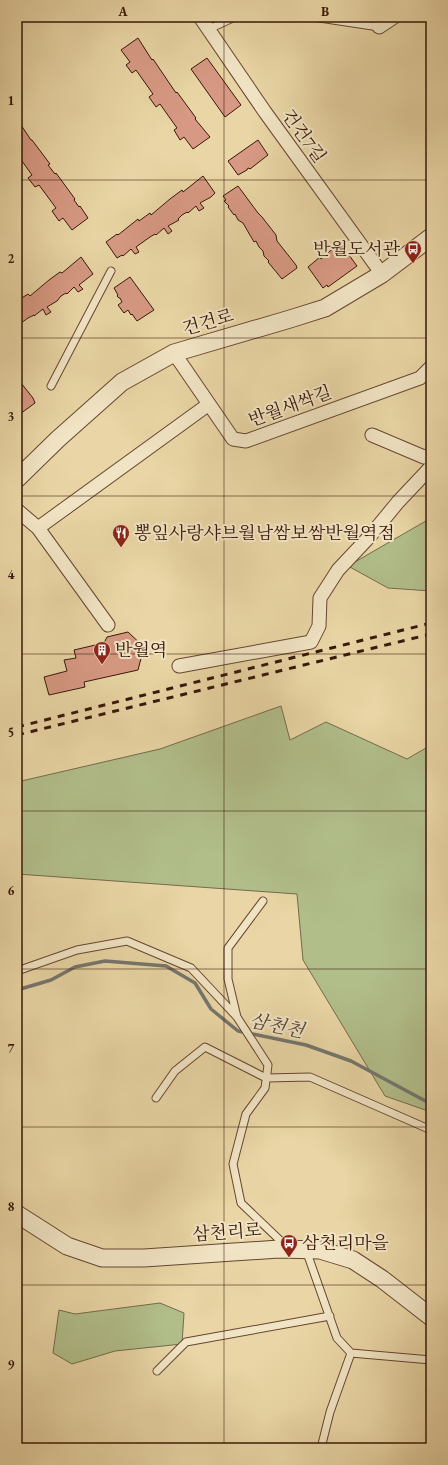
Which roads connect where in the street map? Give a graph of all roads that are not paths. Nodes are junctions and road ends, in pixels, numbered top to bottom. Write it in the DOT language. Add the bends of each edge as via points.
graph roads {
  1 [pos="200,17"];
  2 [pos="235,17"];
  3 [pos="313,17"];
  4 [pos="394,17"];
  5 [pos="379,27"];
  6 [pos="209,29"];
  7 [pos="431,237"];
  8 [pos="111,271"];
  9 [pos="382,274"];
  10 [pos="174,353"];
  11 [pos="431,368"];
  12 [pos="51,386"];
  13 [pos="209,404"];
  14 [pos="372,435"];
  15 [pos="431,456"];
  16 [pos="431,467"];
  17 [pos="17,479"];
  18 [pos="17,510"];
  19 [pos="38,528"];
  20 [pos="108,625"];
  21 [pos="179,666"];
  22 [pos="263,901"];
  23 [pos="17,971"];
  24 [pos="237,1017"];
  25 [pos="266,1078"];
  26 [pos="156,1098"];
  27 [pos="431,1130"];
  28 [pos="17,1214"];
  29 [pos="289,1249"];
  30 [pos="306,1250"];
  31 [pos="330,1316"];
  32 [pos="431,1317"];
  33 [pos="351,1353"];
  34 [pos="431,1360"];
  35 [pos="157,1371"];
  36 [pos="321,1448"];
  1 -- 6 [label="street, 건건7길"];
  2 -- 6 [label="lane"];
  3 -- 5 [label="lane"];
  4 -- 5 [label="street"];
  6 -- 9 [label="street, 건건7길" via="265,112"];
  7 -- 9 [label="street, 건건로"];
  8 -- 12 [label="lane"];
  9 -- 10 [label="street, 건건로" via="324,308"];
  10 -- 13 [label="street, 반월새싹길"];
  10 -- 17 [label="street, 건건로" via="122,382"];
  11 -- 13 [label="street, 반월새싹길" via="420,378 246,441 233,439"];
  13 -- 19 [label="street"];
  14 -- 15 [label="street" via="424,457"];
  16 -- 21 [label="street" via="338,570 320,598 318,626 312,642"];
  18 -- 19 [label="street"];
  19 -- 20 [label="street"];
  22 -- 24 [label="lane" via="228,948 228,979"];
  23 -- 24 [label="lane" via="77,950 127,941 191,968"];
  24 -- 25 [label="lane" via="268,1065"];
  25 -- 26 [label="lane" via="205,1047 175,1071"];
  25 -- 27 [label="lane" via="310,1078"];
  25 -- 29 [label="lane" via="265,1088 246,1114 233,1164 241,1203"];
  28 -- 29 [label="street, 삼천리로" via="67,1246 102,1258 144,1258"];
  29 -- 30 [label="street, 삼천리로"];
  30 -- 31 [label="lane"];
  30 -- 32 [label="street, 삼천리로" via="320,1250 354,1260"];
  31 -- 33 [label="lane" via="337,1338"];
  31 -- 35 [label="lane" via="186,1342"];
  33 -- 34 [label="lane"];
  33 -- 36 [label="lane" via="330,1412"];
}
